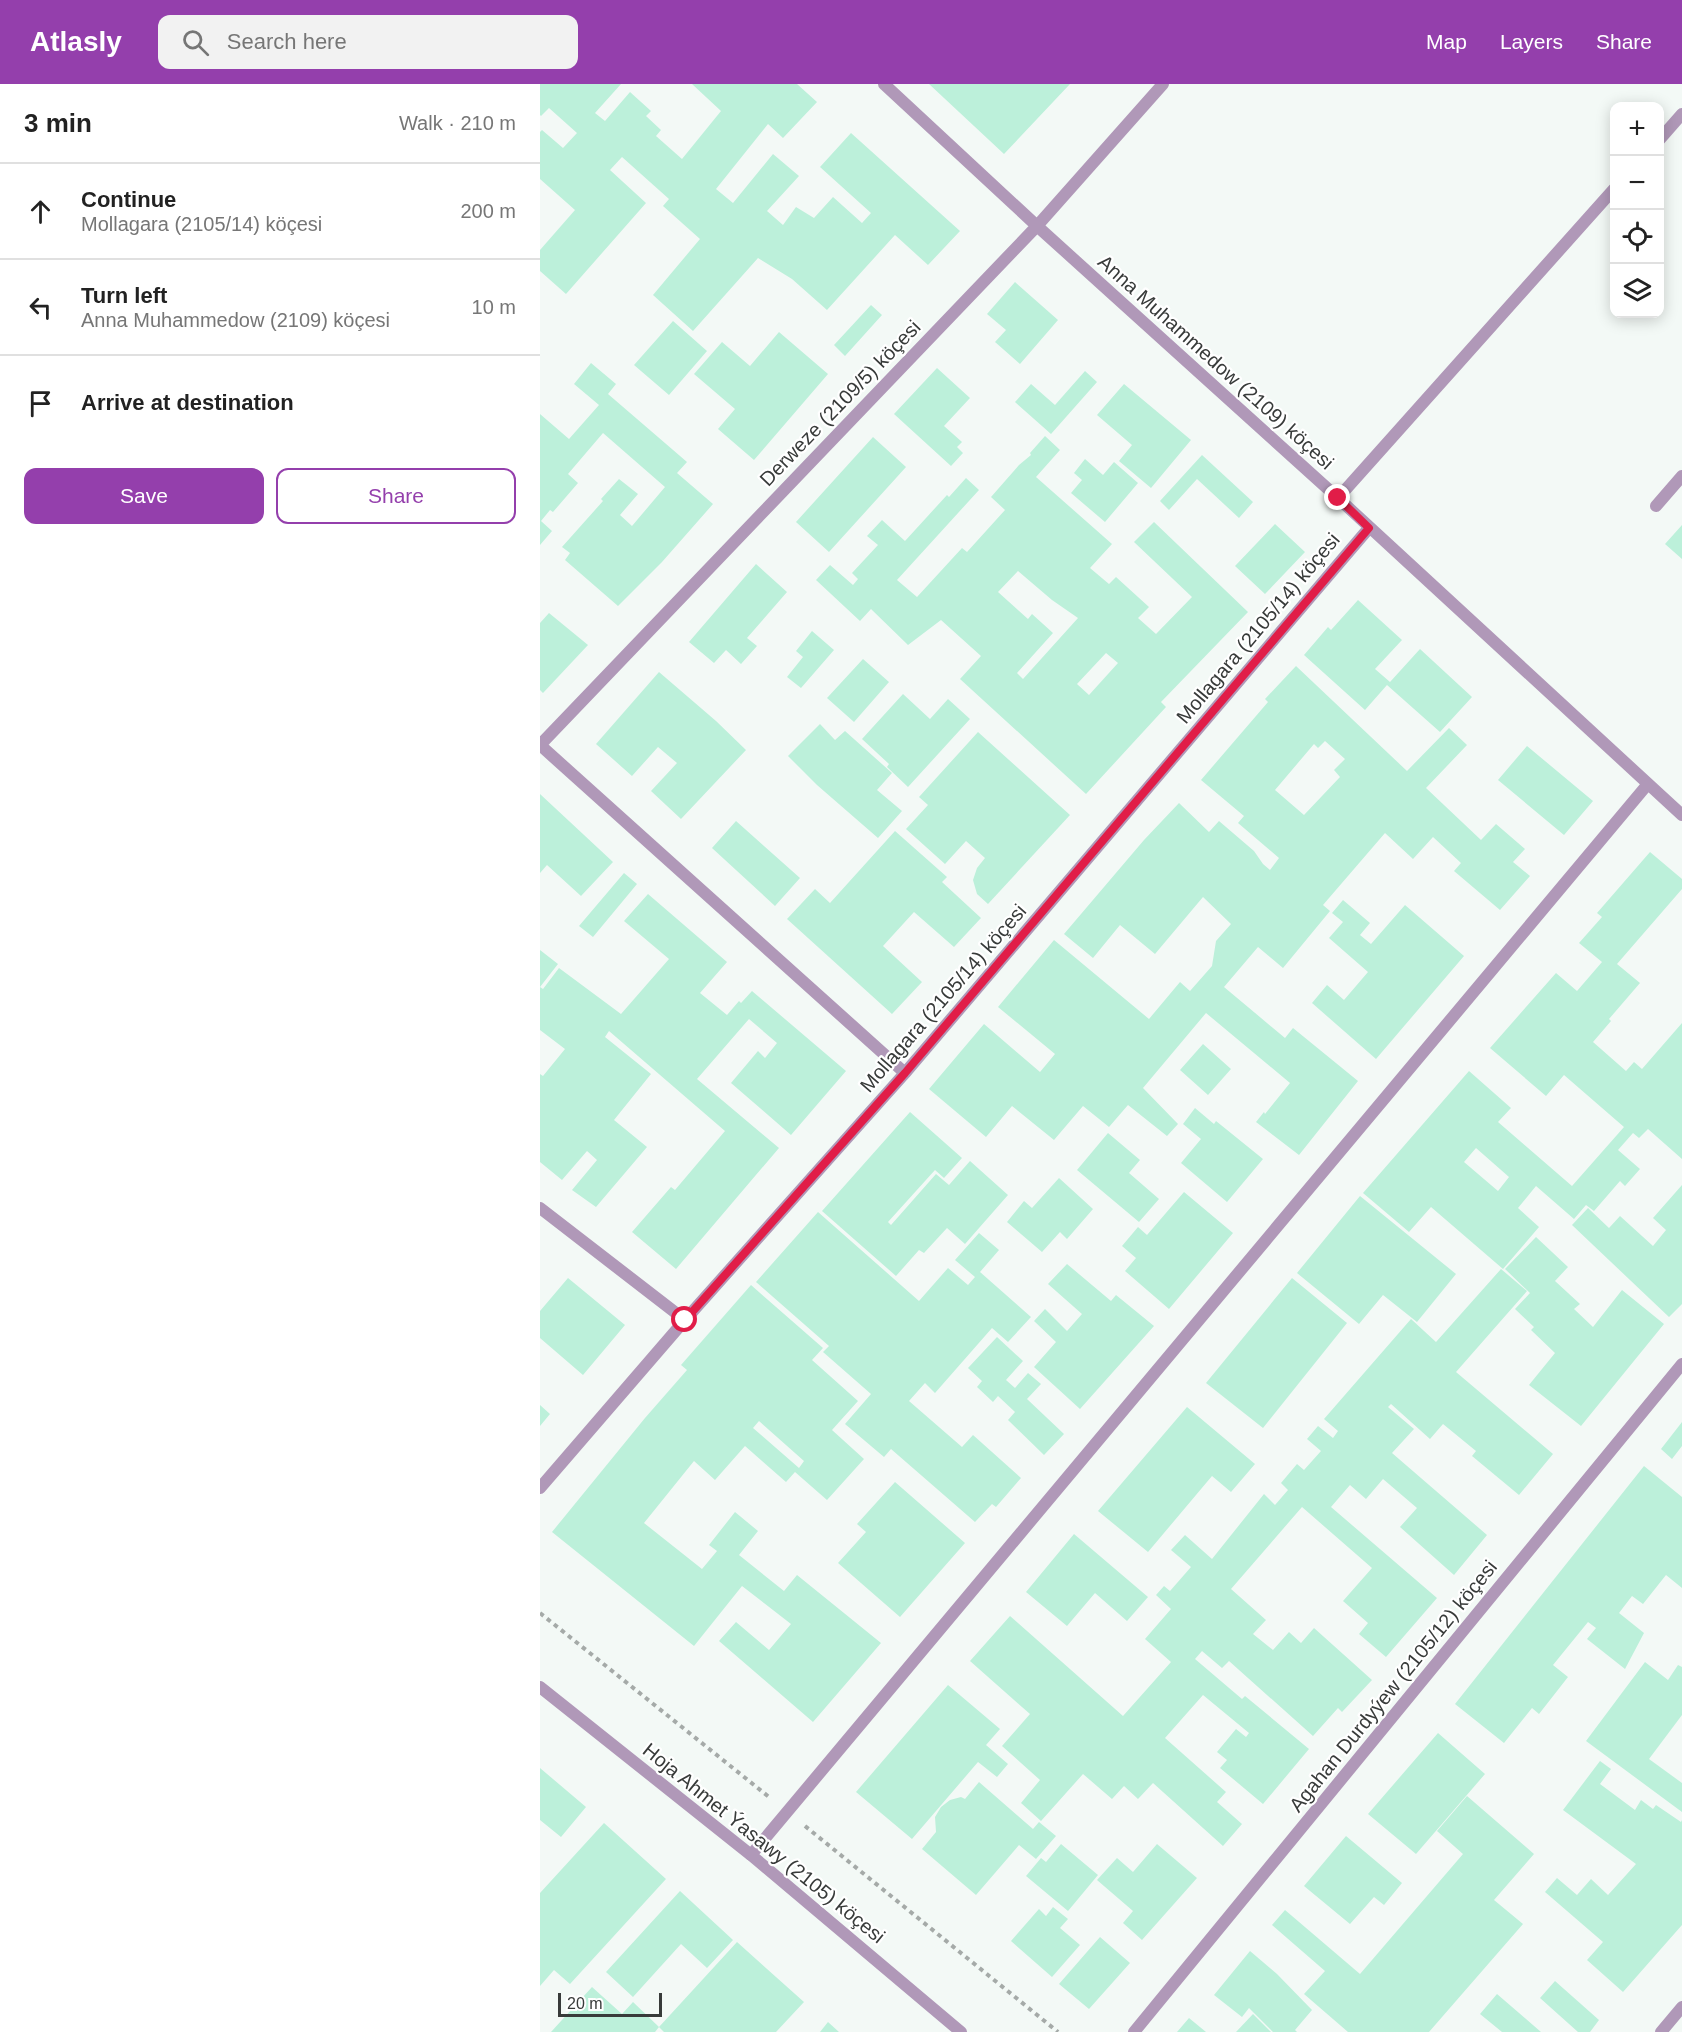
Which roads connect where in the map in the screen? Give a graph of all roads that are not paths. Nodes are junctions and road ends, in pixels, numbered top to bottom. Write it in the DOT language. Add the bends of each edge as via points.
graph roads {
  1 [pos="884,84"];
  2 [pos="1163,84"];
  3 [pos="1682,114"];
  4 [pos="1664,134"];
  5 [pos="1610,193"];
  6 [pos="1036,226"];
  7 [pos="1682,476"];
  8 [pos="1338,498"];
  9 [pos="1656,506"];
  10 [pos="1369,528"];
  11 [pos="540,745"];
  12 [pos="1647,785"];
  13 [pos="1682,815"];
  14 [pos="905,1073"];
  15 [pos="540,1208"];
  16 [pos="685,1320"];
  17 [pos="1682,1364"];
  18 [pos="540,1488"];
  19 [pos="540,1687"];
  20 [pos="751,1855"];
  21 [pos="1682,2007"];
  22 [pos="961,2032"];
  23 [pos="1134,2032"];
  24 [pos="1661,2032"];
  1 -- 6 [label="street, Anna Muhammedow (2109) köçesi"];
  2 -- 6 [label="street, Derweze (2109/5) köçesi"];
  3 -- 4 [label="street"];
  5 -- 8 [label="street"];
  6 -- 8 [label="street, Anna Muhammedow (2109) köçesi"];
  6 -- 11 [label="street, Derweze (2109/5) köçesi"];
  7 -- 9 [label="street"];
  8 -- 10 [label="street, Anna Muhammedow (2109) köçesi"];
  10 -- 12 [label="street, Anna Muhammedow (2109) köçesi"];
  10 -- 14 [label="street, Mollagara (2105/14) köçesi"];
  11 -- 14 [label="street"];
  12 -- 13 [label="street, Anna Muhammedow (2109) köçesi"];
  12 -- 20 [label="street"];
  14 -- 16 [label="street, Mollagara (2105/14) köçesi"];
  15 -- 16 [label="street"];
  16 -- 18 [label="street, Mollagara (2105/14) köçesi"];
  17 -- 23 [label="street, Agahan Durdyýew (2105/12) köçesi"];
  19 -- 20 [label="street, Hoja Ahmet Ýasawy (2105) köçesi"];
  20 -- 22 [label="street, Hoja Ahmet Ýasawy (2105) köçesi"];
  21 -- 24 [label="street"];
}
